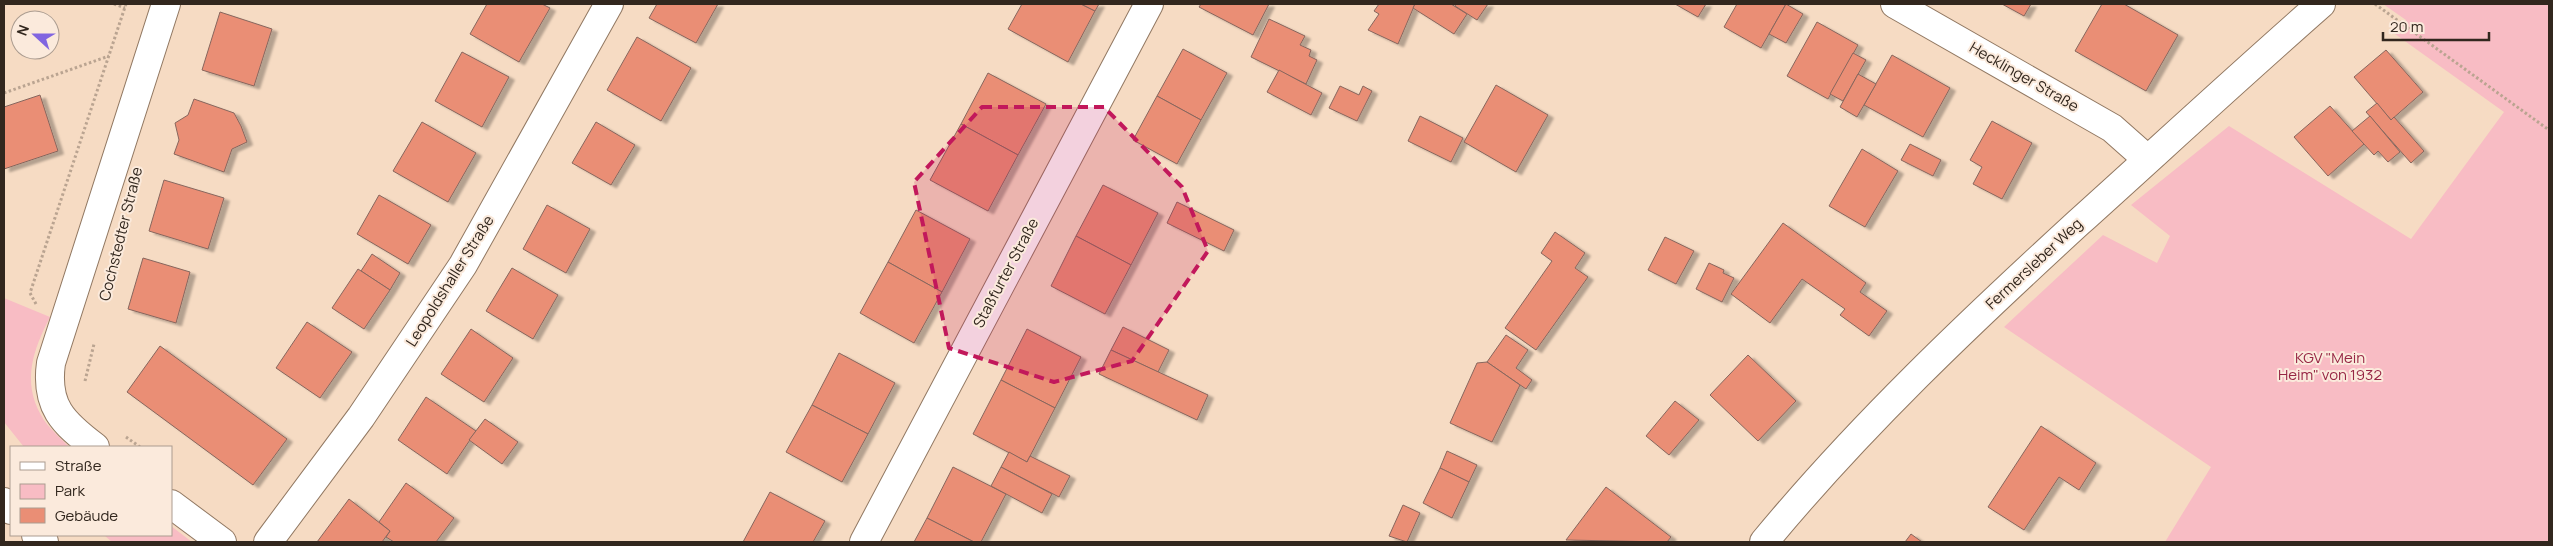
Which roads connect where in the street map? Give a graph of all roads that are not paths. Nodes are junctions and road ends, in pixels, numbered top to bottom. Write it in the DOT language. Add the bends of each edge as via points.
graph roads {
  1 [pos="166,4"];
  2 [pos="609,4"];
  3 [pos="1149,4"];
  4 [pos="1895,4"];
  5 [pos="2321,4"];
  6 [pos="2147,159"];
  7 [pos="94,446"];
  8 [pos="172,505"];
  9 [pos="222,542"];
  10 [pos="268,542"];
  11 [pos="864,542"];
  12 [pos="1764,542"];
  1 -- 7 [label="main road, Cochstedter Straße" via="57,342 49,380 53,402 66,423"];
  2 -- 10 [label="main road, Leopoldshaller Straße" via="463,265 361,417"];
  3 -- 11 [label="main road, Staßfurter Straße"];
  4 -- 6 [label="main road, Hecklinger Straße" via="2112,128"];
  5 -- 6 [label="main road, Fermersleber Weg"];
  6 -- 12 [label="main road, Fermersleber Weg" via="1937,357"];
  8 -- 9 [label="main road"];
}
